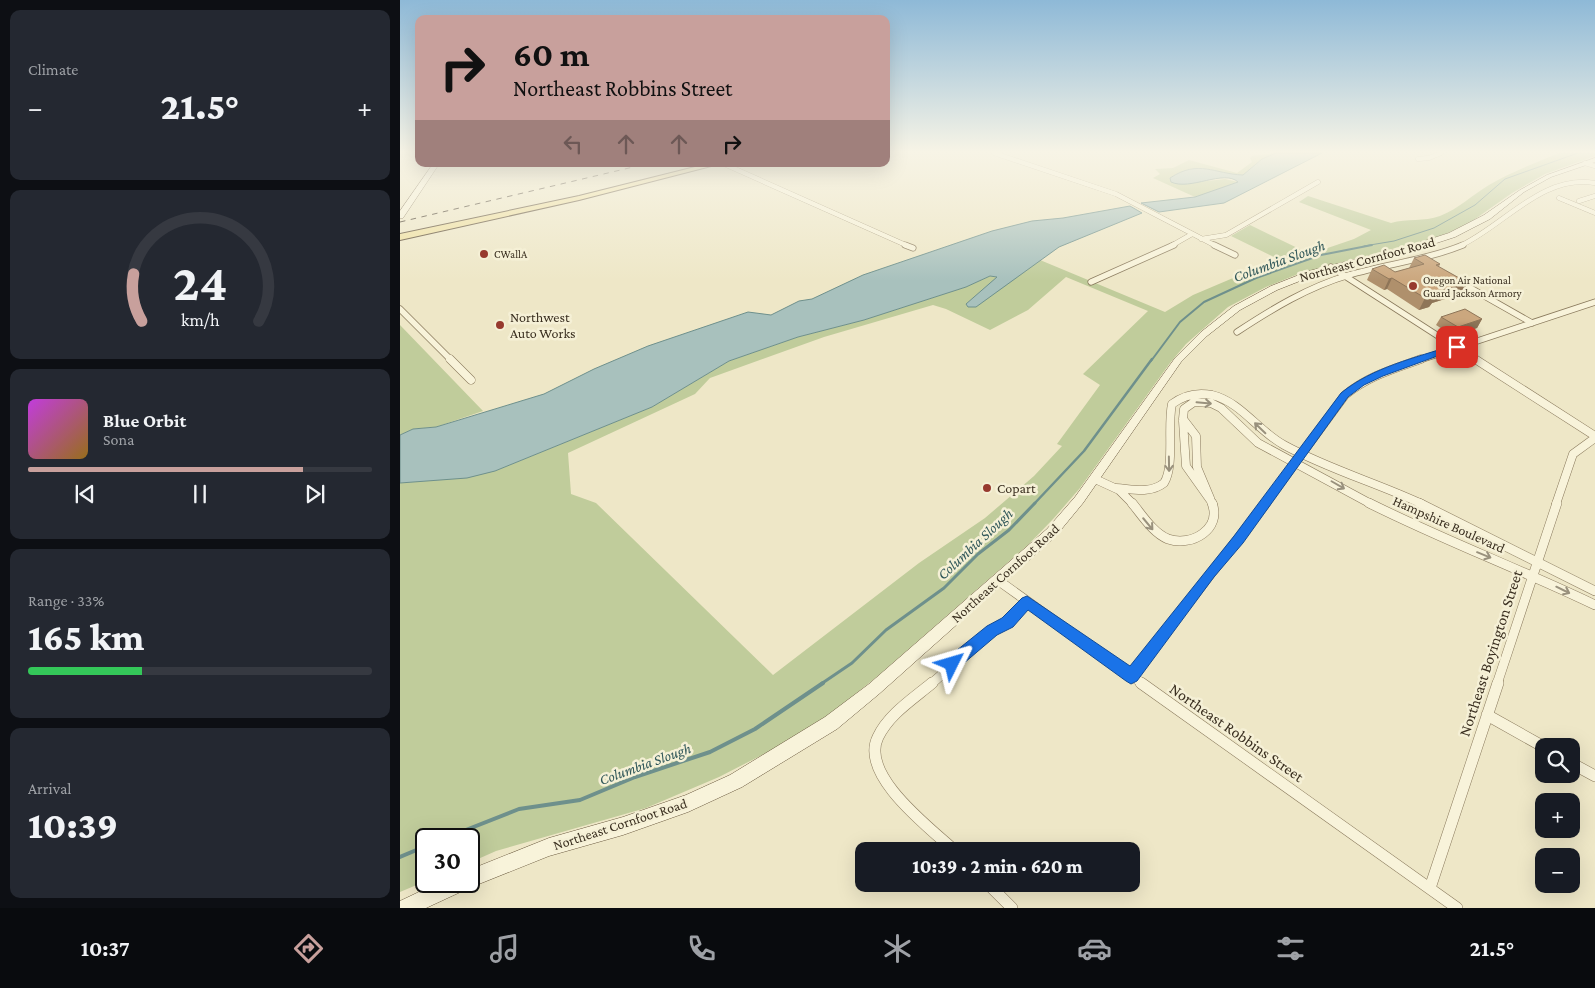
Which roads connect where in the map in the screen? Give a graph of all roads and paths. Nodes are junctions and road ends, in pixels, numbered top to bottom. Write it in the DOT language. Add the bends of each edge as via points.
graph roads {
  1 [pos="414,195"];
  2 [pos="590,195"];
  3 [pos="795,195"];
  4 [pos="1119,195"];
  5 [pos="1295,195"];
  6 [pos="1517,195"];
  7 [pos="1537,195"];
  8 [pos="1595,196"];
  9 [pos="1558,198"];
  10 [pos="1579,201"];
  11 [pos="1595,213"];
  12 [pos="400,216"];
  13 [pos="1192,234"];
  14 [pos="400,237"];
  15 [pos="1201,239"];
  16 [pos="914,248"];
  17 [pos="1235,255"];
  18 [pos="1418,258"];
  19 [pos="1427,263"];
  20 [pos="1331,267"];
  21 [pos="1346,276"];
  22 [pos="1453,278"];
  23 [pos="1092,282"];
  24 [pos="1595,302"];
  25 [pos="400,309"];
  26 [pos="1532,322"];
  27 [pos="1236,332"];
  28 [pos="1457,347"];
  29 [pos="471,380"];
  30 [pos="1183,419"];
  31 [pos="1595,437"];
  32 [pos="1301,454"];
  33 [pos="1295,462"];
  34 [pos="1095,479"];
  35 [pos="1116,488"];
  36 [pos="1210,498"];
  37 [pos="1536,564"];
  38 [pos="1532,575"];
  39 [pos="999,581"];
  40 [pos="1595,591"];
  41 [pos="1027,602"];
  42 [pos="1595,605"];
  43 [pos="1131,676"];
  44 [pos="1487,715"];
  45 [pos="1535,742"];
  46 [pos="1580,768"];
  47 [pos="1595,776"];
  48 [pos="945,842"];
  49 [pos="480,875"];
  50 [pos="1430,888"];
  51 [pos="996,892"];
  52 [pos="437,893"];
  53 [pos="405,908"];
  54 [pos="1012,908"];
  55 [pos="1457,908"];
  1 -- 12 [label="street"];
  2 -- 14 [label="main road"];
  3 -- 16 [label="street"];
  4 -- 13 [label="street"];
  5 -- 15 [label="street" via="1226,235"];
  6 -- 20 [label="street, Northeast Cornfoot Road" via="1487,217 1452,235"];
  7 -- 18 [label="street" via="1476,237 1449,250"];
  8 -- 10 [label="street"];
  9 -- 11 [label="street"];
  13 -- 15 [label="street"];
  13 -- 23 [label="street"];
  15 -- 17 [label="street"];
  18 -- 19 [label="street"];
  18 -- 21 [label="street"];
  20 -- 21 [label="street"];
  20 -- 34 [label="street, Northeast Cornfoot Road" via="1256,297 1200,338 1174,366"];
  21 -- 27 [label="street" via="1290,298"];
  21 -- 28 [label="street"];
  22 -- 26 [label="street"];
  24 -- 26 [label="street"];
  25 -- 29 [label="street"];
  26 -- 28 [label="street"];
  28 -- 31 [label="street"];
  28 -- 32 [label="street" via="1361,382 1342,398"];
  30 -- 33 [label="street, Hampshire Boulevard, one-way" via="1188,405 1211,403 1228,413 1258,443"];
  30 -- 36 [label="street" via="1196,436 1197,467"];
  30 -- 36 [label="street" via="1186,430 1185,464"];
  31 -- 37 [label="street, Northeast Boyington Street" via="1573,454"];
  32 -- 33 [label="street"];
  32 -- 35 [label="street, Hampshire Boulevard, one-way" via="1264,433 1229,402 1198,394 1178,398 1172,404 1170,469 1163,484 1154,489"];
  32 -- 37 [label="street, Hampshire Boulevard" via="1412,499"];
  33 -- 38 [label="street, Hampshire Boulevard, one-way" via="1409,523"];
  33 -- 43 [label="street"];
  34 -- 35 [label="street"];
  34 -- 39 [label="street, Northeast Cornfoot Road" via="1051,533"];
  35 -- 36 [label="street, one-way" via="1154,530 1174,540 1185,540 1207,531 1214,523 1215,511"];
  37 -- 38 [label="street, Northeast Boyington Street"];
  37 -- 40 [label="street, Hampshire Boulevard"];
  38 -- 42 [label="street, Hampshire Boulevard, one-way"];
  38 -- 44 [label="street, Northeast Boyington Street"];
  39 -- 41 [label="street, Northeast Robbins Street"];
  39 -- 49 [label="street, Northeast Cornfoot Road" via="850,709 761,767 661,814 549,847"];
  41 -- 43 [label="street, Northeast Robbins Street"];
  41 -- 48 [label="street" via="1008,622 984,637 892,717 875,743 874,762 884,782"];
  43 -- 50 [label="street, Northeast Robbins Street"];
  44 -- 45 [label="street"];
  44 -- 50 [label="street, Northeast Boyington Street"];
  46 -- 47 [label="street"];
  50 -- 55 [label="street, Northeast Robbins Street"];
  51 -- 54 [label="street"];
  52 -- 53 [label="street"];
}
